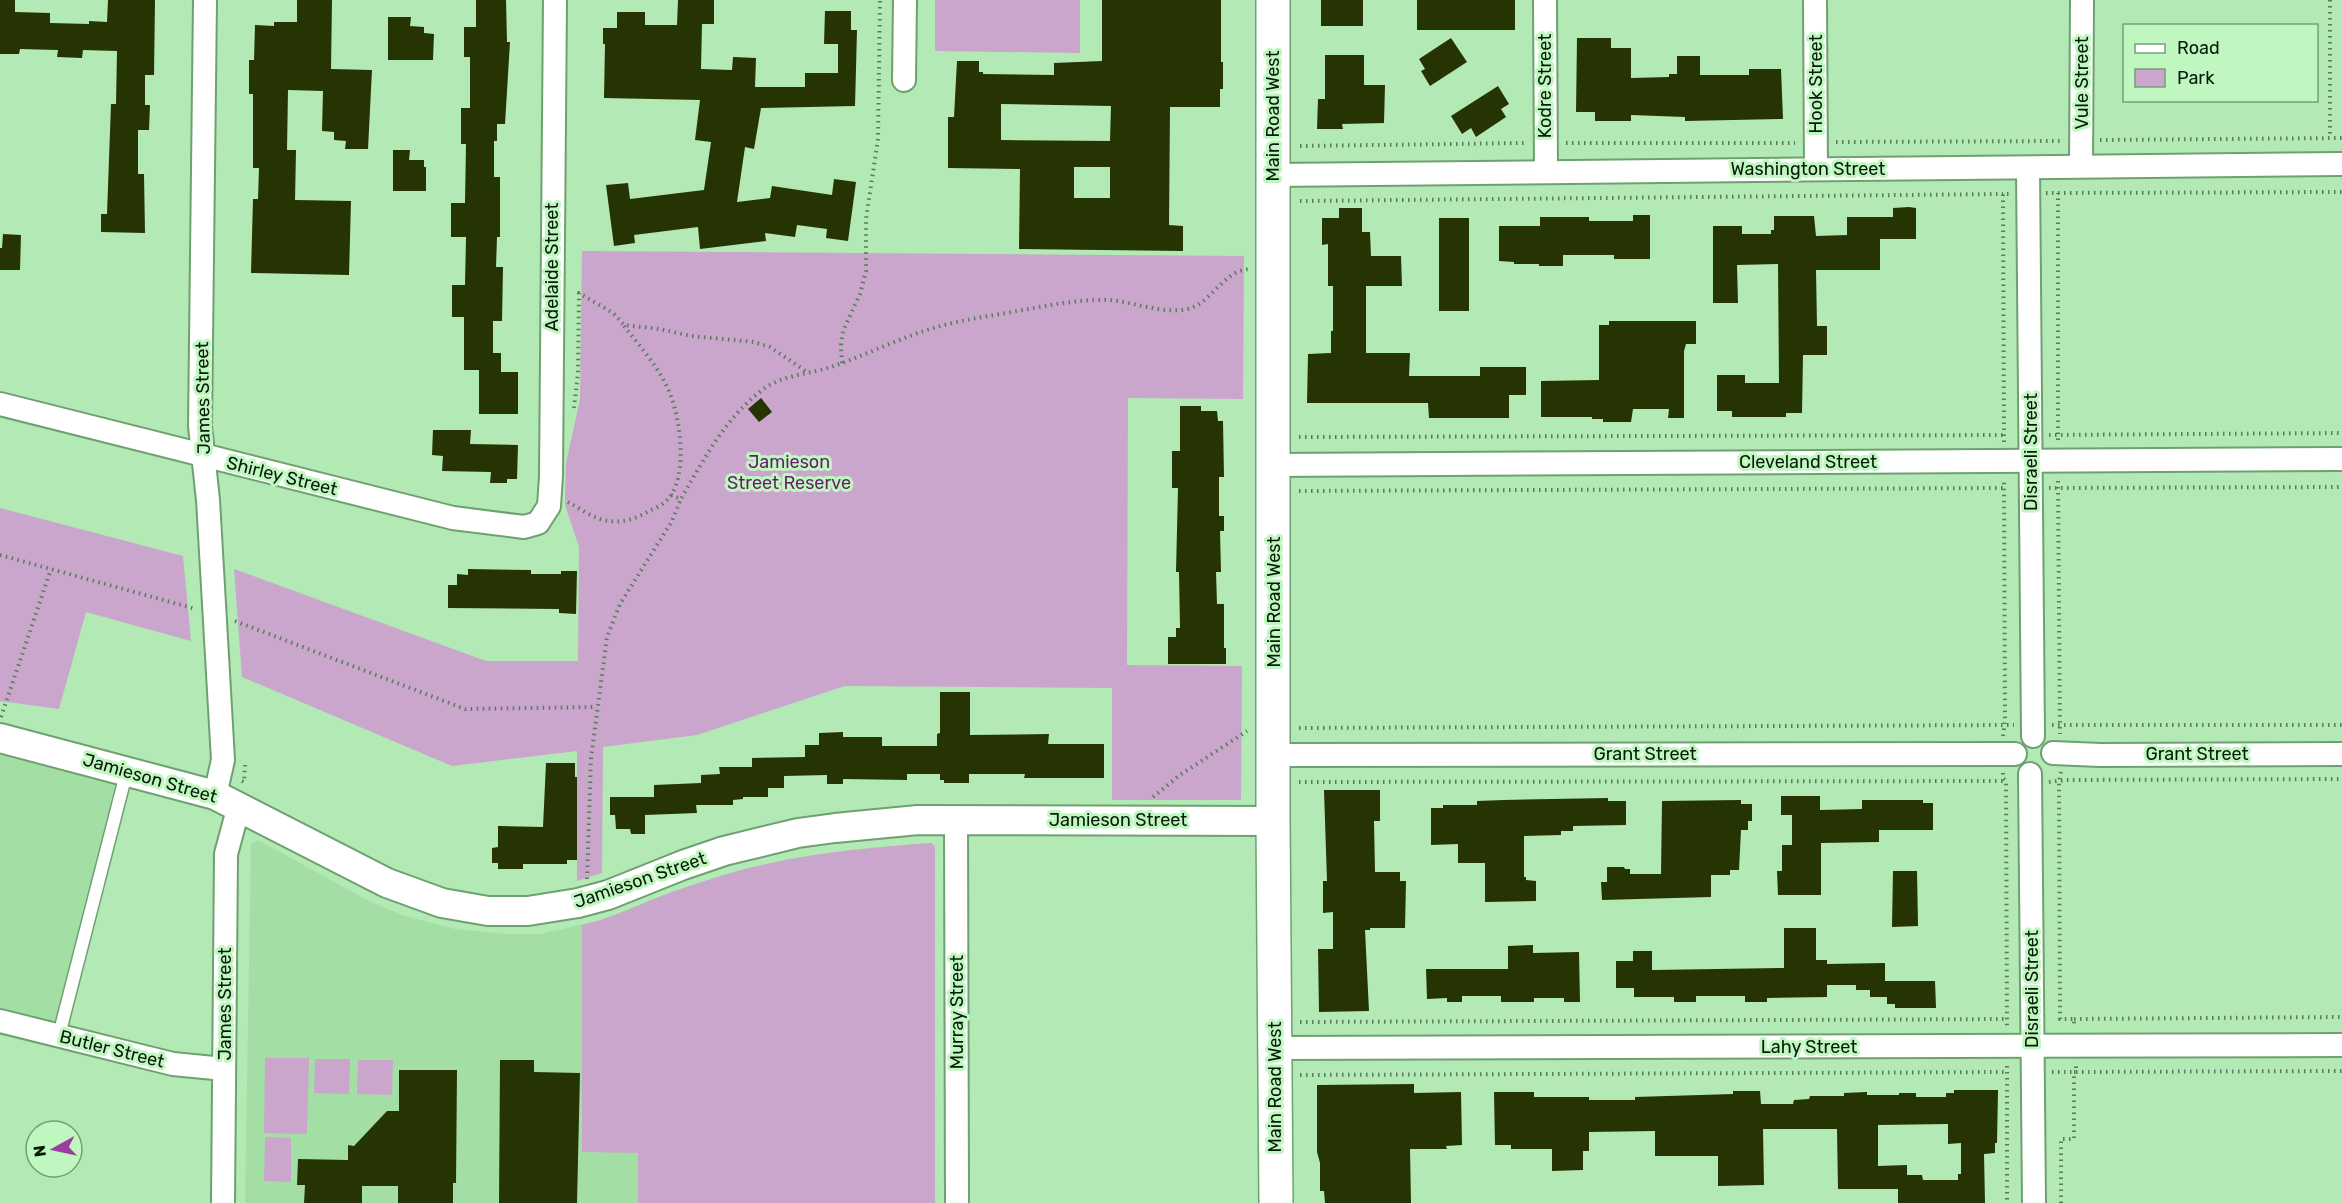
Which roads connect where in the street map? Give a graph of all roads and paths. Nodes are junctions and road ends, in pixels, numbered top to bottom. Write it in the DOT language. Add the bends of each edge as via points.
graph roads {
  1 [pos="205,0"];
  2 [pos="555,0"];
  3 [pos="880,0"];
  4 [pos="905,0"];
  5 [pos="1273,0"];
  6 [pos="1545,0"];
  7 [pos="1815,0"];
  8 [pos="2082,0"];
  9 [pos="2330,0"];
  10 [pos="904,80"];
  11 [pos="2330,138"];
  12 [pos="2058,141"];
  13 [pos="2342,164"];
  14 [pos="2058,166"];
  15 [pos="2081,166"];
  16 [pos="2028,168"];
  17 [pos="1816,169"];
  18 [pos="1546,171"];
  19 [pos="1274,175"];
  20 [pos="2342,192"];
  21 [pos="2029,193"];
  22 [pos="2058,193"];
  23 [pos="2003,194"];
  24 [pos="1300,201"];
  25 [pos="1273,269"];
  26 [pos="624,325"];
  27 [pos="842,363"];
  28 [pos="807,372"];
  29 [pos="0,404"];
  30 [pos="573,415"];
  31 [pos="2342,433"];
  32 [pos="2058,434"];
  33 [pos="2004,435"];
  34 [pos="2031,435"];
  35 [pos="1299,437"];
  36 [pos="203,456"];
  37 [pos="2342,459"];
  38 [pos="2004,460"];
  39 [pos="2058,460"];
  40 [pos="2031,461"];
  41 [pos="1274,465"];
  42 [pos="2342,487"];
  43 [pos="2004,488"];
  44 [pos="2058,488"];
  45 [pos="2031,489"];
  46 [pos="1299,491"];
  47 [pos="671,495"];
  48 [pos="681,499"];
  49 [pos="550,501"];
  50 [pos="0,555"];
  51 [pos="51,569"];
  52 [pos="228,615"];
  53 [pos="236,633"];
  54 [pos="597,708"];
  55 [pos="3,723"];
  56 [pos="2342,724"];
  57 [pos="2060,725"];
  58 [pos="2004,726"];
  59 [pos="1299,728"];
  60 [pos="1249,730"];
  61 [pos="2033,730"];
  62 [pos="2057,753"];
  63 [pos="2009,754"];
  64 [pos="2342,754"];
  65 [pos="1275,755"];
  66 [pos="244,763"];
  67 [pos="127,770"];
  68 [pos="2031,778"];
  69 [pos="2342,779"];
  70 [pos="2006,781"];
  71 [pos="1299,782"];
  72 [pos="2059,782"];
  73 [pos="225,791"];
  74 [pos="956,820"];
  75 [pos="1124,820"];
  76 [pos="1273,820"];
  77 [pos="588,901"];
  78 [pos="2342,1017"];
  79 [pos="2032,1019"];
  80 [pos="2060,1019"];
  81 [pos="2074,1019"];
  82 [pos="2007,1020"];
  83 [pos="0,1021"];
  84 [pos="1300,1022"];
  85 [pos="59,1035"];
  86 [pos="2342,1045"];
  87 [pos="2007,1046"];
  88 [pos="2075,1046"];
  89 [pos="1275,1048"];
  90 [pos="2032,1058"];
  91 [pos="224,1069"];
  92 [pos="2342,1071"];
  93 [pos="2007,1072"];
  94 [pos="2075,1072"];
  95 [pos="1300,1075"];
  96 [pos="222,1203"];
  97 [pos="957,1203"];
  98 [pos="1276,1203"];
  99 [pos="2007,1203"];
  100 [pos="2034,1203"];
  101 [pos="2061,1203"];
  1 -- 36 [label="street, James Street" via="200,426"];
  2 -- 49 [label="street, Adelaide Street"];
  3 -- 27 [label="path" via="878,139 866,219 866,271 843,331"];
  4 -- 10 [label="street"];
  5 -- 19 [label="main road, Main Road West"];
  6 -- 18 [label="street, Kodre Street"];
  7 -- 17 [label="street, Hook Street"];
  8 -- 15 [label="street, Vule Street"];
  9 -- 11 [label="path"];
  12 -- 14 [label="path"];
  13 -- 15 [label="street, Washington Street"];
  14 -- 15 [label="street, Washington Street"];
  14 -- 16 [label="street, Washington Street"];
  14 -- 22 [label="path"];
  16 -- 17 [label="street, Washington Street"];
  16 -- 21 [label="street, Disraeli Street"];
  17 -- 18 [label="street, Washington Street"];
  18 -- 19 [label="street, Washington Street"];
  19 -- 25 [label="main road, Main Road West"];
  20 -- 22 [label="path"];
  21 -- 22 [label="path"];
  21 -- 23 [label="path"];
  21 -- 34 [label="street, Disraeli Street"];
  22 -- 32 [label="path"];
  23 -- 24 [label="path"];
  23 -- 33 [label="path"];
  25 -- 27 [label="path" via="1239,270 1186,310 1167,311 1107,300 1050,305 944,325"];
  25 -- 41 [label="main road, Main Road West"];
  26 -- 28 [label="path" via="754,342 770,347"];
  26 -- 30 [label="path" via="613,313 579,293"];
  26 -- 47 [label="path" via="666,385 674,407 681,448"];
  27 -- 28 [label="path"];
  28 -- 48 [label="path" via="765,388 738,414 702,460"];
  29 -- 36 [label="street, Shirley Street"];
  31 -- 32 [label="path"];
  32 -- 34 [label="path"];
  32 -- 39 [label="path"];
  33 -- 34 [label="path"];
  33 -- 35 [label="path"];
  33 -- 38 [label="path"];
  34 -- 40 [label="street, Disraeli Street"];
  36 -- 49 [label="street, Shirley Street" via="453,518 504,525 532,526 543,517"];
  36 -- 52 [label="street, James Street"];
  37 -- 39 [label="street, Cleveland Street"];
  38 -- 40 [label="street, Cleveland Street"];
  38 -- 41 [label="street, Cleveland Street"];
  38 -- 43 [label="path"];
  39 -- 40 [label="street, Cleveland Street"];
  39 -- 44 [label="path"];
  40 -- 45 [label="street, Disraeli Street"];
  41 -- 65 [label="main road, Main Road West"];
  42 -- 44 [label="path"];
  43 -- 45 [label="path"];
  43 -- 46 [label="path"];
  43 -- 58 [label="path"];
  44 -- 45 [label="path"];
  44 -- 57 [label="path"];
  45 -- 61 [label="street, Disraeli Street"];
  47 -- 48 [label="path"];
  47 -- 49 [label="path" via="640,516 621,521 602,520 563,500"];
  48 -- 54 [label="path" via="672,521 613,619 603,655"];
  50 -- 51 [label="path"];
  51 -- 52 [label="path"];
  51 -- 55 [label="path"];
  52 -- 53 [label="path"];
  52 -- 54 [label="path" via="465,709"];
  52 -- 73 [label="street, James Street"];
  54 -- 77 [label="path" via="591,758"];
  55 -- 67 [label="street, Jamieson Street"];
  56 -- 57 [label="path"];
  57 -- 61 [label="path"];
  57 -- 62 [label="path"];
  58 -- 59 [label="path"];
  58 -- 61 [label="path"];
  58 -- 63 [label="path"];
  60 -- 75 [label="path" via="1180,775"];
  61 -- 62 [label="street"];
  61 -- 63 [label="street"];
  62 -- 64 [label="street, Grant Street"];
  62 -- 68 [label="street" via="2044,772"];
  62 -- 72 [label="path"];
  63 -- 65 [label="street, Grant Street"];
  63 -- 68 [label="street"];
  63 -- 70 [label="path" via="2003,778"];
  65 -- 76 [label="main road, Main Road West"];
  66 -- 73 [label="path" via="244,782"];
  67 -- 73 [label="street, Jamieson Street"];
  67 -- 85 [label="lane"];
  68 -- 70 [label="path"];
  68 -- 72 [label="path"];
  68 -- 79 [label="street, Disraeli Street"];
  69 -- 72 [label="path"];
  70 -- 71 [label="path"];
  70 -- 82 [label="path"];
  72 -- 80 [label="path"];
  73 -- 77 [label="street, Jamieson Street" via="387,883 442,903 488,911 528,911"];
  73 -- 91 [label="street, James Street"];
  74 -- 75 [label="street, Jamieson Street"];
  74 -- 77 [label="street, Jamieson Street" via="877,823 798,833 723,851"];
  74 -- 97 [label="street, Murray Street"];
  75 -- 76 [label="street, Jamieson Street"];
  76 -- 89 [label="main road, Main Road West"];
  78 -- 81 [label="path"];
  79 -- 80 [label="path"];
  79 -- 82 [label="path"];
  79 -- 90 [label="street, Disraeli Street"];
  80 -- 81 [label="path"];
  81 -- 88 [label="path"];
  82 -- 84 [label="path"];
  82 -- 87 [label="path"];
  83 -- 85 [label="street, Butler Street"];
  85 -- 91 [label="street, Butler Street" via="173,1064"];
  86 -- 88 [label="street, Lahy Street"];
  87 -- 89 [label="street, Lahy Street"];
  87 -- 90 [label="street, Lahy Street"];
  87 -- 93 [label="path"];
  88 -- 90 [label="street, Lahy Street"];
  88 -- 94 [label="path"];
  89 -- 98 [label="main road, Main Road West"];
  90 -- 93 [label="path"];
  90 -- 94 [label="path" via="2047,1072"];
  90 -- 100 [label="street, Disraeli Street"];
  91 -- 96 [label="street, James Street"];
  92 -- 94 [label="path"];
  93 -- 95 [label="path"];
  93 -- 99 [label="path"];
  94 -- 101 [label="path" via="2074,1139 2061,1139"];
}
